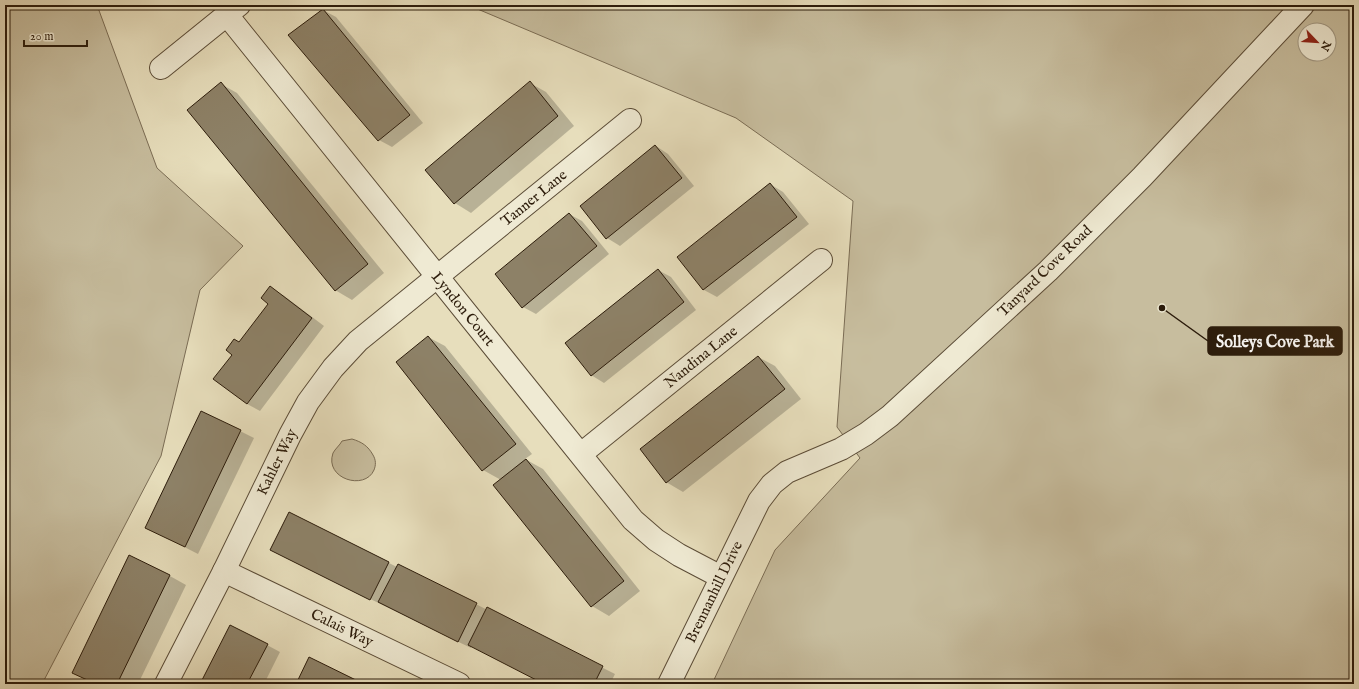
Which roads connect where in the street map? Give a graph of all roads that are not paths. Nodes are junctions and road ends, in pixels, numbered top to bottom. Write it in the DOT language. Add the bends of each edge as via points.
graph roads {
  1 [pos="1303,5"];
  2 [pos="233,10"];
  3 [pos="161,68"];
  4 [pos="630,120"];
  5 [pos="821,260"];
  6 [pos="438,277"];
  7 [pos="581,454"];
  8 [pos="759,501"];
  9 [pos="224,571"];
  10 [pos="721,577"];
  11 [pos="166,684"];
  12 [pos="459,684"];
  13 [pos="670,684"];
  1 -- 8 [label="street, Tanyard Cove Road" via="1142,177 1048,271 890,416 841,449 788,472 772,484"];
  2 -- 3 [label="street, Lyndon Court"];
  2 -- 6 [label="street, Lyndon Court"];
  4 -- 6 [label="street, Tanner Lane"];
  5 -- 7 [label="street, Nandina Lane"];
  6 -- 7 [label="street, Lyndon Court"];
  6 -- 9 [label="street, Kahler Way" via="358,341 333,368 308,402"];
  7 -- 10 [label="street, Lyndon Court" via="633,520 668,548"];
  8 -- 10 [label="street, Brennanhill Drive"];
  9 -- 11 [label="street, Kahler Way"];
  9 -- 12 [label="street, Calais Way"];
  10 -- 13 [label="street, Brennanhill Drive"];
}
